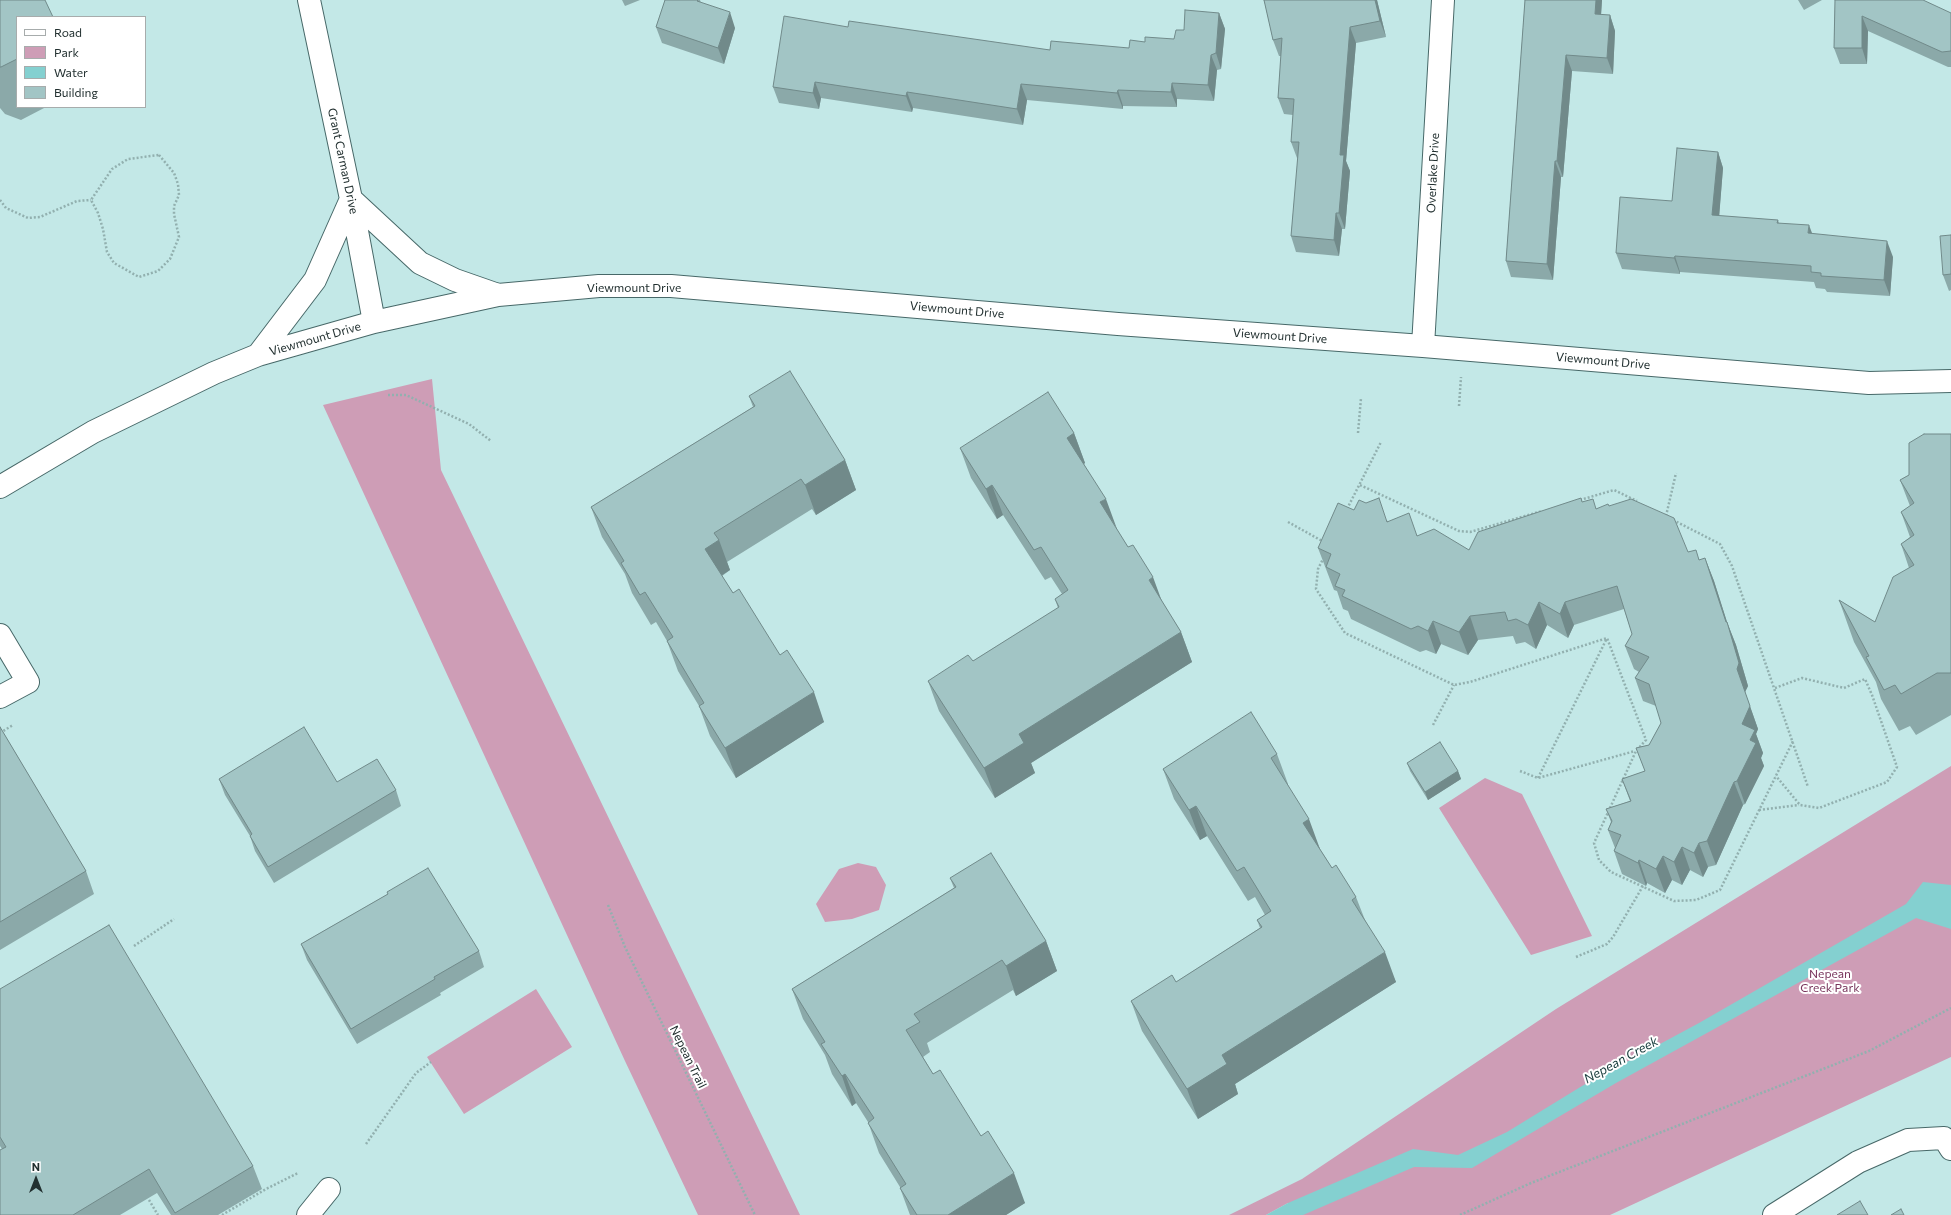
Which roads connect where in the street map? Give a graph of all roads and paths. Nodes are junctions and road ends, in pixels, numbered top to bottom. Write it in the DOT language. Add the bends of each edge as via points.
graph roads {
  1 [pos="309,0"];
  2 [pos="1443,0"];
  3 [pos="351,199"];
  4 [pos="0,200"];
  5 [pos="91,200"];
  6 [pos="498,295"];
  7 [pos="374,322"];
  8 [pos="1423,346"];
  9 [pos="258,355"];
  10 [pos="1951,381"];
  11 [pos="388,396"];
  12 [pos="1361,398"];
  13 [pos="1358,433"];
  14 [pos="492,441"];
  15 [pos="1381,442"];
  16 [pos="1676,473"];
  17 [pos="1360,485"];
  18 [pos="0,487"];
  19 [pos="1576,501"];
  20 [pos="1644,505"];
  21 [pos="1546,510"];
  22 [pos="1346,511"];
  23 [pos="1658,512"];
  24 [pos="1666,516"];
  25 [pos="1288,522"];
  26 [pos="1330,545"];
  27 [pos="1327,551"];
  28 [pos="0,635"];
  29 [pos="1607,638"];
  30 [pos="1454,685"];
  31 [pos="1775,688"];
  32 [pos="0,697"];
  33 [pos="13,725"];
  34 [pos="1433,725"];
  35 [pos="0,733"];
  36 [pos="1793,741"];
  37 [pos="1636,751"];
  38 [pos="1520,771"];
  39 [pos="1776,776"];
  40 [pos="1538,778"];
  41 [pos="1808,787"];
  42 [pos="1800,804"];
  43 [pos="1759,810"];
  44 [pos="1643,886"];
  45 [pos="608,905"];
  46 [pos="174,919"];
  47 [pos="134,946"];
  48 [pos="1576,957"];
  49 [pos="1951,1008"];
  50 [pos="431,1062"];
  51 [pos="366,1144"];
  52 [pos="1951,1149"];
  53 [pos="298,1173"];
  54 [pos="329,1189"];
  55 [pos="149,1200"];
  56 [pos="158,1215"];
  57 [pos="222,1215"];
  58 [pos="308,1215"];
  59 [pos="755,1215"];
  60 [pos="1460,1215"];
  61 [pos="1774,1215"];
  1 -- 3 [label="street, Grant Carman Drive"];
  2 -- 8 [label="street, Overlake Drive"];
  3 -- 6 [label="street" via="420,264"];
  3 -- 7 [label="street, Grant Carman Drive"];
  3 -- 9 [label="street" via="314,280"];
  4 -- 5 [label="path" via="6,208 28,218 40,216 77,201"];
  5 -- 5 [label="path" via="112,169 128,159 159,156 163,158 174,173 179,195 174,206 174,214 180,237 170,259 158,271 139,276 114,264 107,252 98,213"];
  6 -- 7 [label="street, Viewmount Drive"];
  6 -- 8 [label="street, Viewmount Drive" via="599,286 671,286 1118,324"];
  7 -- 9 [label="street, Viewmount Drive"];
  8 -- 10 [label="street, Viewmount Drive" via="1869,384"];
  9 -- 18 [label="street, Viewmount Drive" via="214,373 93,432"];
  11 -- 14 [label="path" via="406,396 469,424"];
  12 -- 13 [label="path"];
  15 -- 17 [label="path"];
  16 -- 24 [label="path"];
  17 -- 21 [label="path" via="1459,531 1470,532"];
  17 -- 22 [label="path"];
  19 -- 20 [label="path" via="1614,490"];
  23 -- 24 [label="path"];
  24 -- 31 [label="path" via="1720,544 1732,566"];
  25 -- 26 [label="path"];
  27 -- 30 [label="path" via="1318,569 1316,588 1345,633"];
  28 -- 32 [label="street" via="28,682"];
  29 -- 30 [label="path"];
  29 -- 37 [label="path" via="1646,740"];
  29 -- 40 [label="path"];
  30 -- 34 [label="path"];
  31 -- 36 [label="path"];
  31 -- 42 [label="path" via="1802,678 1844,688 1865,679 1897,768 1887,782 1819,808"];
  33 -- 35 [label="path"];
  36 -- 39 [label="path"];
  36 -- 41 [label="path"];
  37 -- 40 [label="path"];
  37 -- 44 [label="path" via="1594,843 1598,860 1611,872"];
  38 -- 40 [label="path"];
  39 -- 42 [label="path"];
  39 -- 43 [label="path"];
  42 -- 43 [label="path"];
  43 -- 44 [label="path" via="1720,890 1696,900 1674,900"];
  44 -- 48 [label="path" via="1607,944"];
  45 -- 59 [label="path, Nepean Trail" via="625,948"];
  46 -- 47 [label="path"];
  49 -- 60 [label="path" via="1869,1051 1531,1183"];
  50 -- 51 [label="path" via="416,1073"];
  52 -- 61 [label="street" via="1944,1138 1908,1140 1858,1162"];
  53 -- 57 [label="path" via="266,1188"];
  54 -- 58 [label="street"];
  55 -- 56 [label="path"];
}
